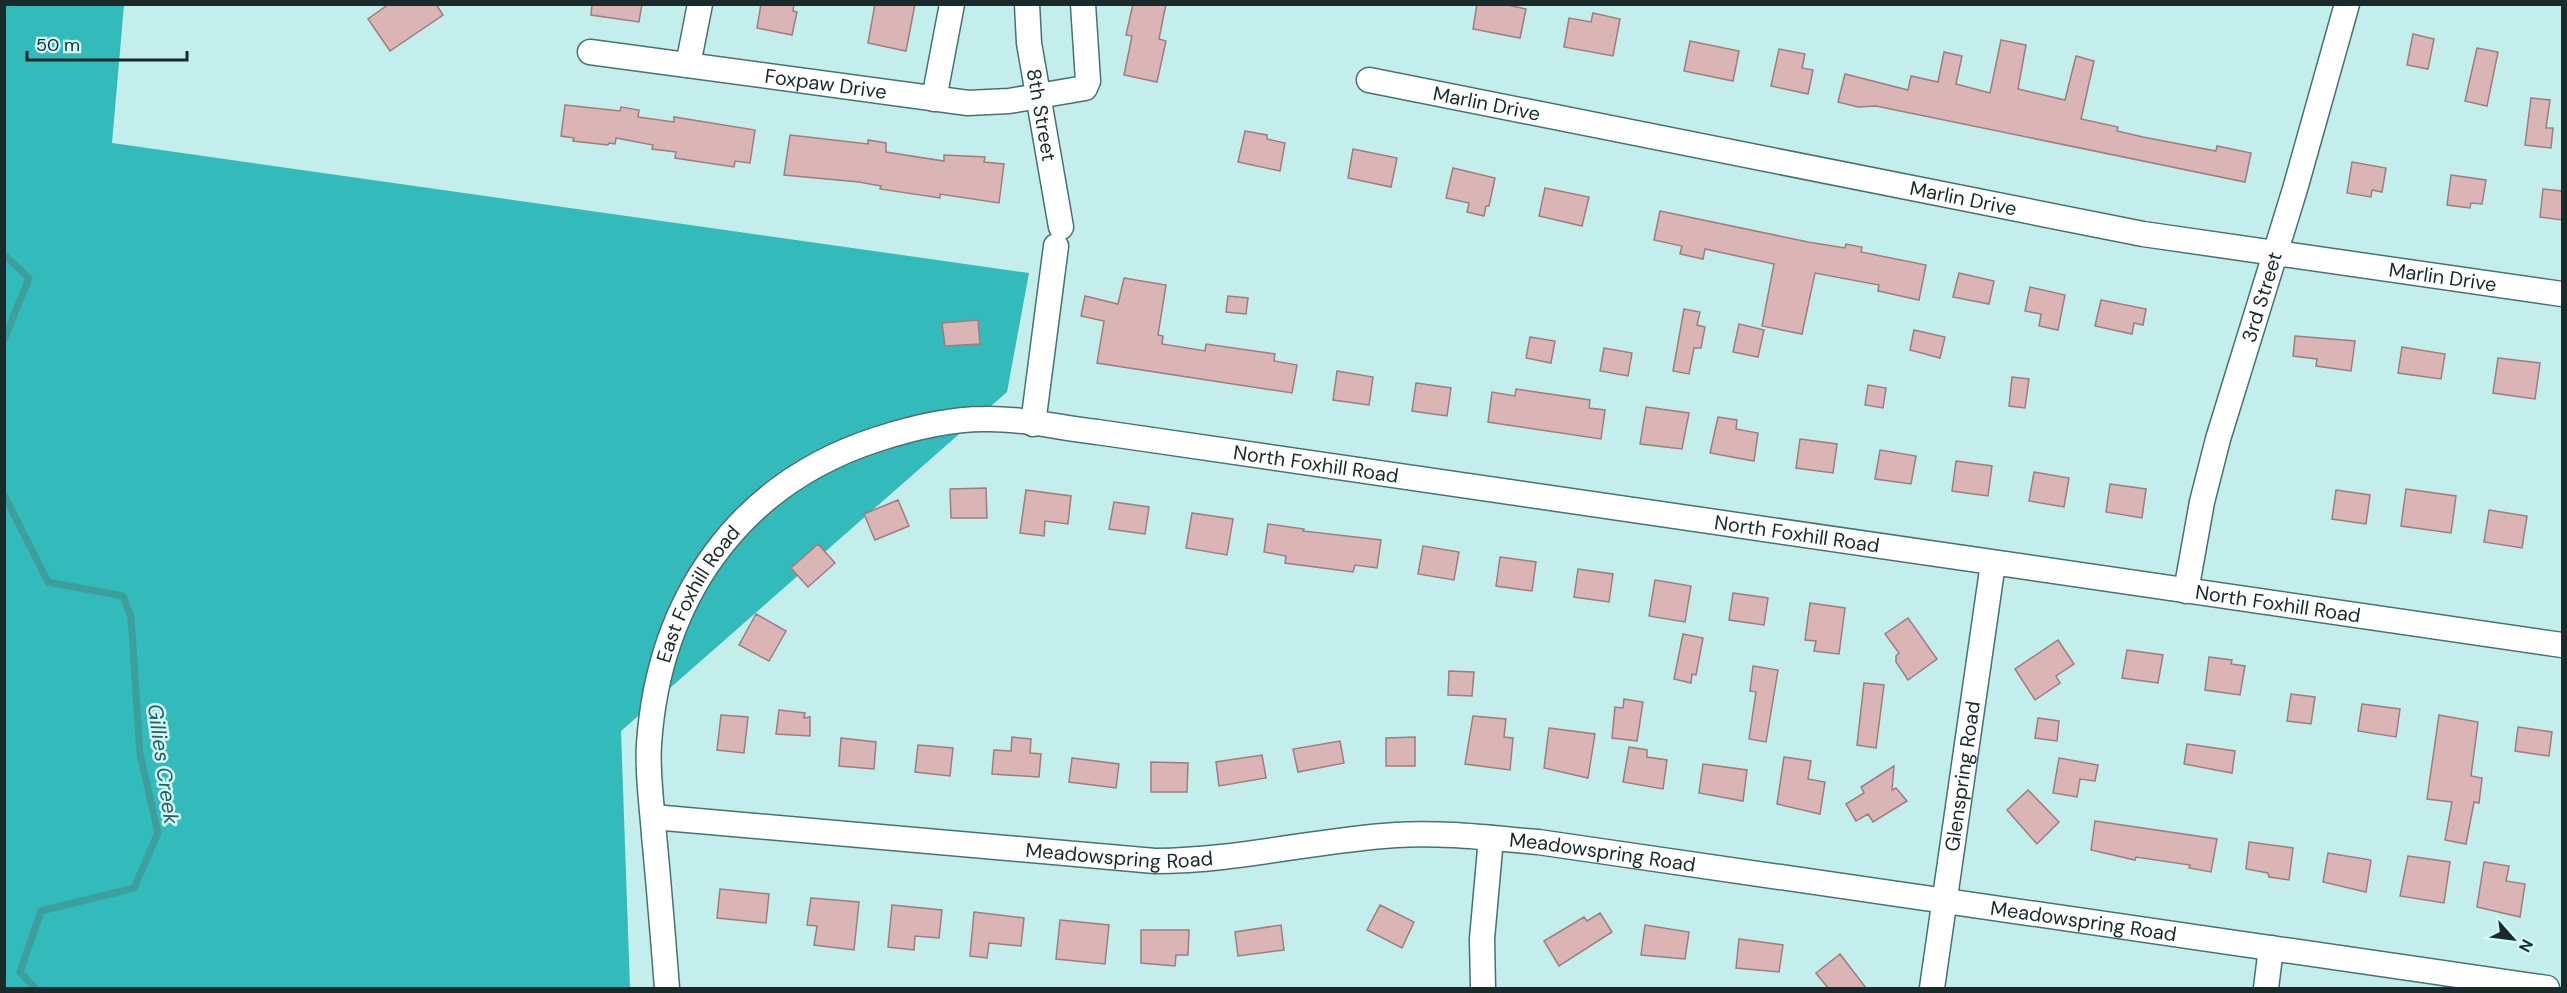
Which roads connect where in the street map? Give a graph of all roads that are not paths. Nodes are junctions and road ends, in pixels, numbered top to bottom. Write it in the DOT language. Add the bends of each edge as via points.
graph roads {
  1 [pos="700,4"];
  2 [pos="952,4"];
  3 [pos="1027,4"];
  4 [pos="1083,4"];
  5 [pos="2346,4"];
  6 [pos="590,52"];
  7 [pos="688,66"];
  8 [pos="1369,80"];
  9 [pos="1037,96"];
  10 [pos="934,99"];
  11 [pos="2275,254"];
  12 [pos="2562,294"];
  13 [pos="1033,424"];
  14 [pos="1993,563"];
  15 [pos="2186,591"];
  16 [pos="2562,645"];
  17 [pos="653,817"];
  18 [pos="1491,838"];
  19 [pos="1943,900"];
  20 [pos="2271,948"];
  21 [pos="667,988"];
  22 [pos="1483,988"];
  23 [pos="1932,988"];
  24 [pos="2266,988"];
  25 [pos="2547,988"];
  1 -- 7 [label="street"];
  2 -- 10 [label="street"];
  3 -- 9 [label="street, 8th Street"];
  4 -- 9 [label="street, Foxpaw Drive" via="1088,81 1085,88"];
  5 -- 11 [label="street, 3rd Street"];
  6 -- 7 [label="street, Foxpaw Drive"];
  7 -- 10 [label="street, Foxpaw Drive"];
  8 -- 11 [label="street, Marlin Drive" via="2143,234"];
  9 -- 10 [label="street, Foxpaw Drive" via="968,103"];
  9 -- 13 [label="street, 8th Street" via="1058,236"];
  11 -- 12 [label="street, Marlin Drive"];
  11 -- 15 [label="street, 3rd Street" via="2218,439"];
  13 -- 14 [label="street, North Foxhill Road"];
  13 -- 17 [label="street, East Foxhill Road" via="986,419 943,422 845,450 767,497 736,527 704,569 670,635 655,696 649,746"];
  14 -- 15 [label="street, North Foxhill Road"];
  14 -- 19 [label="street, Glenspring Road"];
  15 -- 16 [label="street, North Foxhill Road"];
  17 -- 18 [label="street, Meadowspring Road" via="1155,861 1223,858 1396,835"];
  17 -- 21 [label="street, East Foxhill Road"];
  18 -- 19 [label="street, Meadowspring Road"];
  18 -- 22 [label="street" via="1482,939"];
  19 -- 20 [label="street, Meadowspring Road"];
  19 -- 23 [label="street, Glenspring Road"];
  20 -- 24 [label="street"];
  20 -- 25 [label="street, Meadowspring Road"];
}
